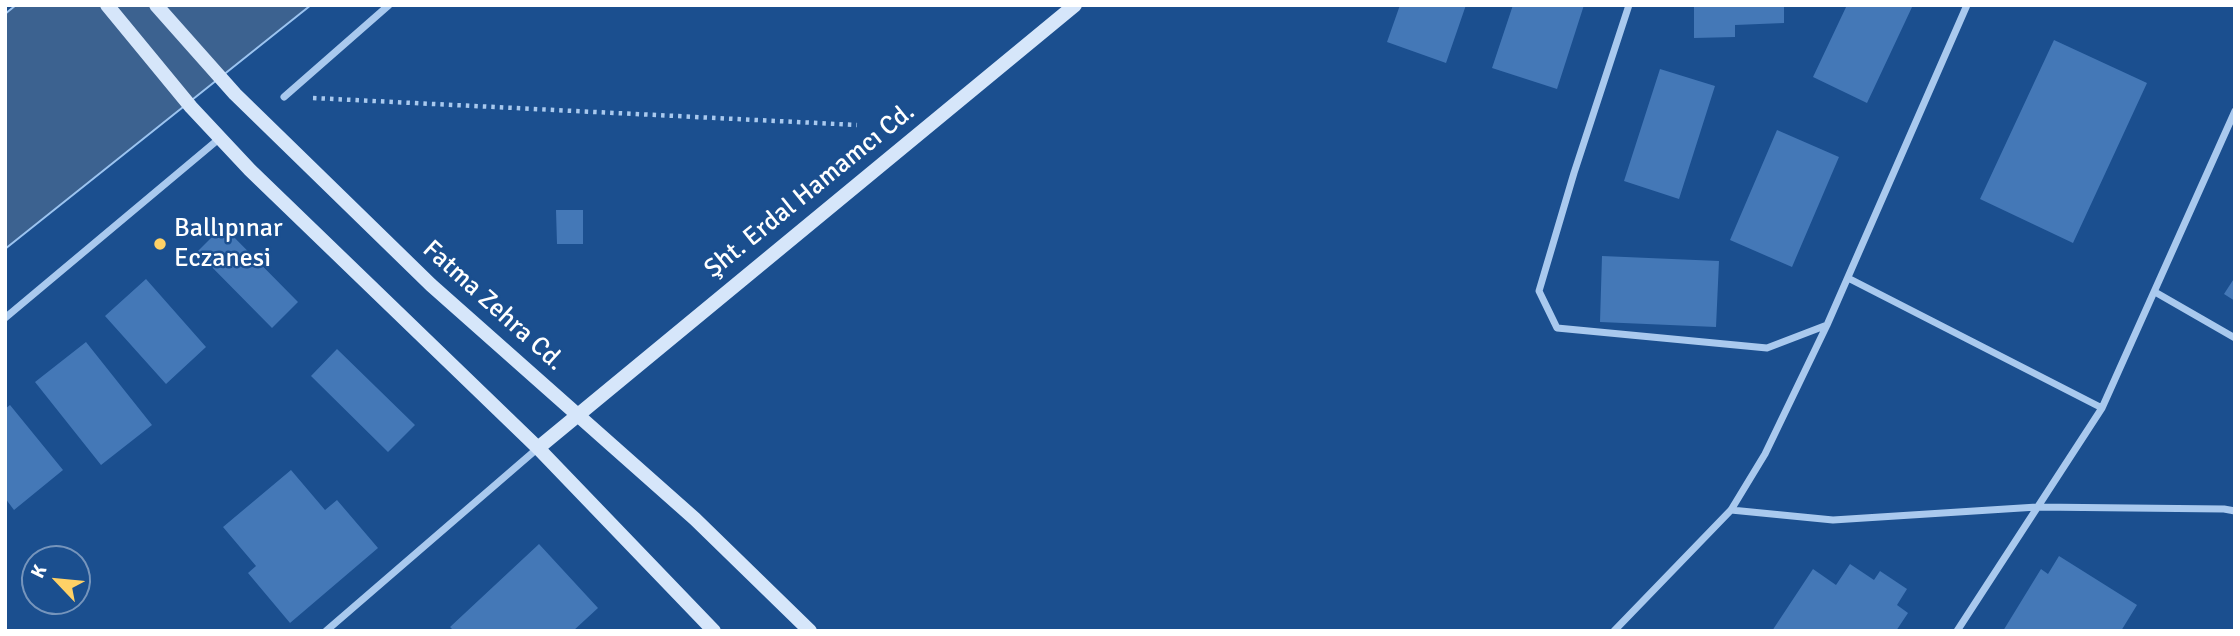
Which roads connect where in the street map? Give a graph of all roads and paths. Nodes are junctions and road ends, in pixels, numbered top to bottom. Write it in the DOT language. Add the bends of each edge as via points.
graph roads {
  1 [pos="107,5"];
  2 [pos="156,5"];
  3 [pos="388,5"];
  4 [pos="1075,5"];
  5 [pos="1629,5"];
  6 [pos="1966,5"];
  7 [pos="284,97"];
  8 [pos="2235,111"];
  9 [pos="857,125"];
  10 [pos="220,138"];
  11 [pos="1848,278"];
  12 [pos="2155,292"];
  13 [pos="5,318"];
  14 [pos="1827,325"];
  15 [pos="2235,338"];
  16 [pos="2102,408"];
  17 [pos="577,415"];
  18 [pos="538,448"];
  19 [pos="2038,508"];
  20 [pos="1731,510"];
  21 [pos="2235,511"];
  22 [pos="326,631"];
  23 [pos="714,631"];
  24 [pos="810,631"];
  25 [pos="1614,631"];
  26 [pos="1957,631"];
  1 -- 10 [label="main road"];
  2 -- 17 [label="main road, Fatma Zehra Cd." via="226,86 431,285"];
  3 -- 7 [label="street"];
  4 -- 17 [label="main road, Şht. Erdal Hamamcı Cd."];
  5 -- 14 [label="street" via="1539,291 1556,328 1766,348"];
  6 -- 11 [label="street"];
  7 -- 9 [label="path"];
  8 -- 12 [label="street"];
  10 -- 13 [label="street"];
  10 -- 18 [label="main road"];
  11 -- 14 [label="street"];
  11 -- 16 [label="street"];
  12 -- 15 [label="street"];
  12 -- 16 [label="street"];
  14 -- 20 [label="street" via="1765,454"];
  16 -- 19 [label="street"];
  17 -- 18 [label="main road, Şht. Erdal Hamamcı Cd."];
  17 -- 24 [label="main road, Fatma Zehra Cd." via="695,519"];
  18 -- 22 [label="street"];
  18 -- 23 [label="main road"];
  19 -- 20 [label="street" via="1833,520"];
  19 -- 21 [label="street"];
  19 -- 26 [label="street"];
  20 -- 25 [label="street"];
}
